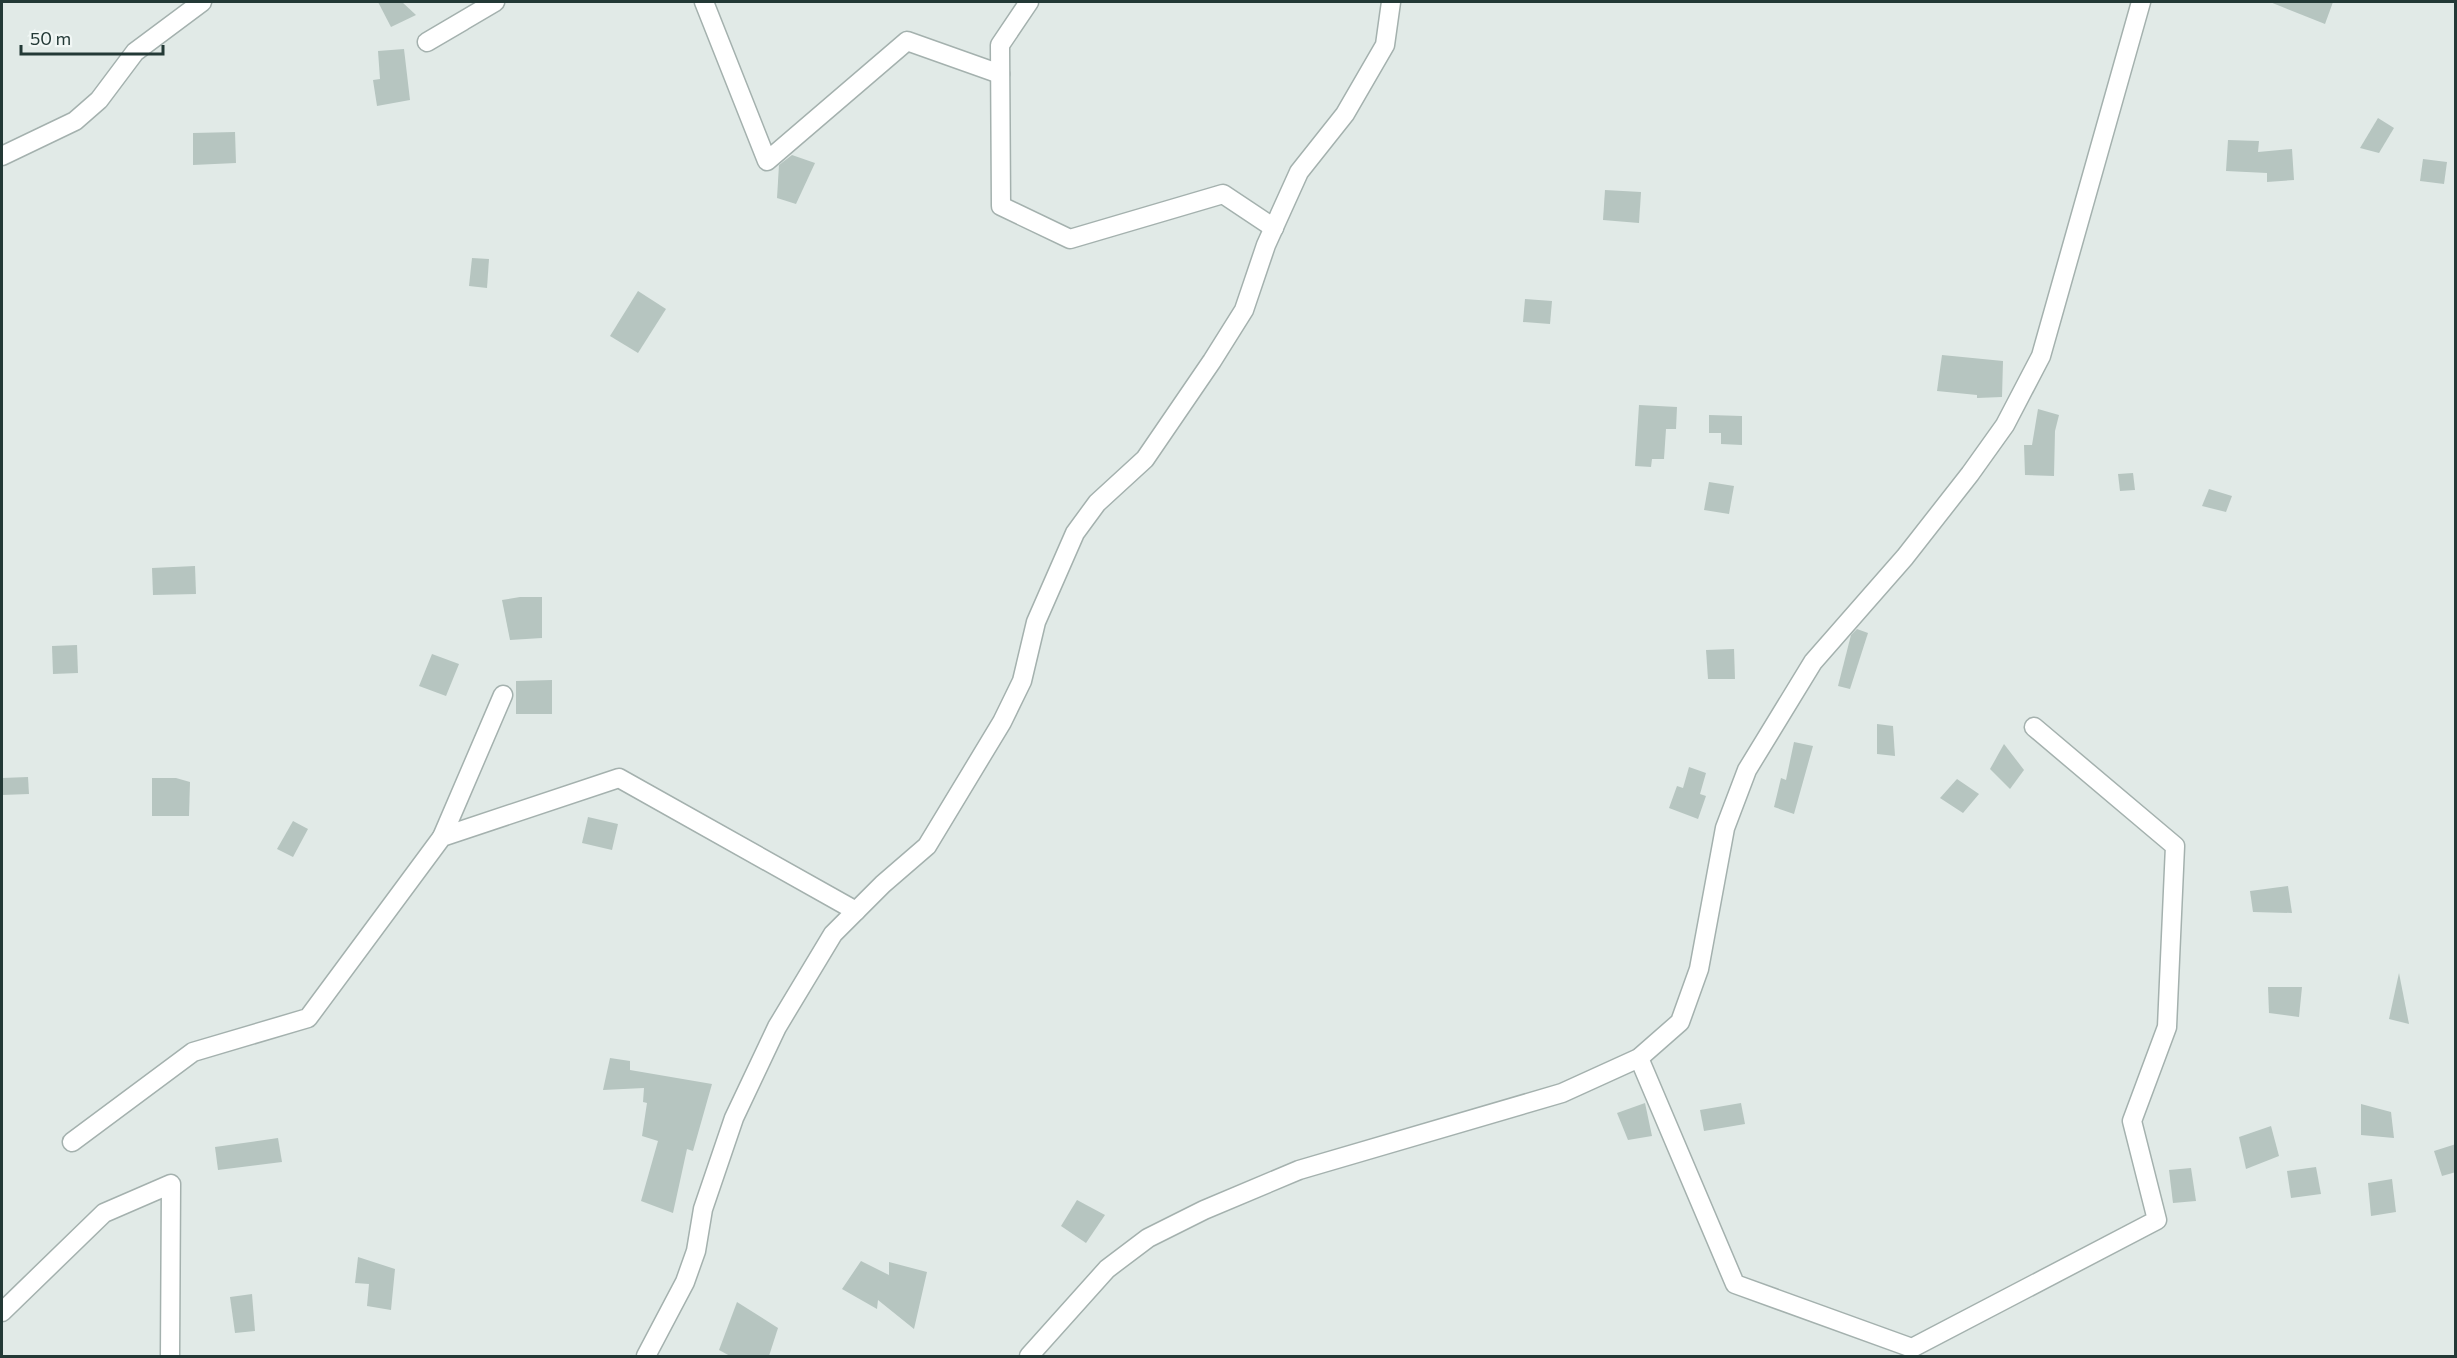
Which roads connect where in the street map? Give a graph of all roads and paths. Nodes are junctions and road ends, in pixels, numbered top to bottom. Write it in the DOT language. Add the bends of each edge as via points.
graph roads {
  1 [pos="202,2"];
  2 [pos="495,2"];
  3 [pos="704,2"];
  4 [pos="1029,2"];
  5 [pos="1391,2"];
  6 [pos="2141,2"];
  7 [pos="463,21"];
  8 [pos="1000,74"];
  9 [pos="2,156"];
  10 [pos="1274,228"];
  11 [pos="503,695"];
  12 [pos="2034,727"];
  13 [pos="442,837"];
  14 [pos="856,911"];
  15 [pos="1639,1058"];
  16 [pos="72,1142"];
  17 [pos="2,1312"];
  18 [pos="170,1356"];
  19 [pos="646,1356"];
  20 [pos="1029,1356"];
  1 -- 9 [label="street" via="135,52 99,100 75,121"];
  2 -- 7 [label="street" via="427,42"];
  3 -- 8 [label="street" via="767,161 907,41"];
  4 -- 8 [label="street" via="1000,45"];
  5 -- 10 [label="street" via="1384,45 1345,114 1299,172"];
  6 -- 15 [label="street" via="2041,356 2005,425 1905,557 1813,662 1747,770 1725,828 1699,969 1680,1022"];
  8 -- 10 [label="street" via="1001,206 1070,239 1223,194"];
  10 -- 14 [label="street" via="1244,310 1212,361 1145,459 1097,503 1075,533 1036,622 1022,681 1002,722 927,846"];
  11 -- 13 [label="street"];
  12 -- 15 [label="street" via="2175,846 2167,1027 2132,1121 2157,1220 1912,1348 1735,1284"];
  13 -- 14 [label="street" via="619,778"];
  13 -- 16 [label="street" via="308,1018 193,1052"];
  14 -- 19 [label="street" via="833,934 777,1027 734,1118 703,1209 696,1251 685,1282"];
  15 -- 20 [label="street" via="1563,1093 1299,1170 1204,1210 1148,1238 1107,1269"];
  17 -- 18 [label="street" via="104,1213 171,1184"];
}
